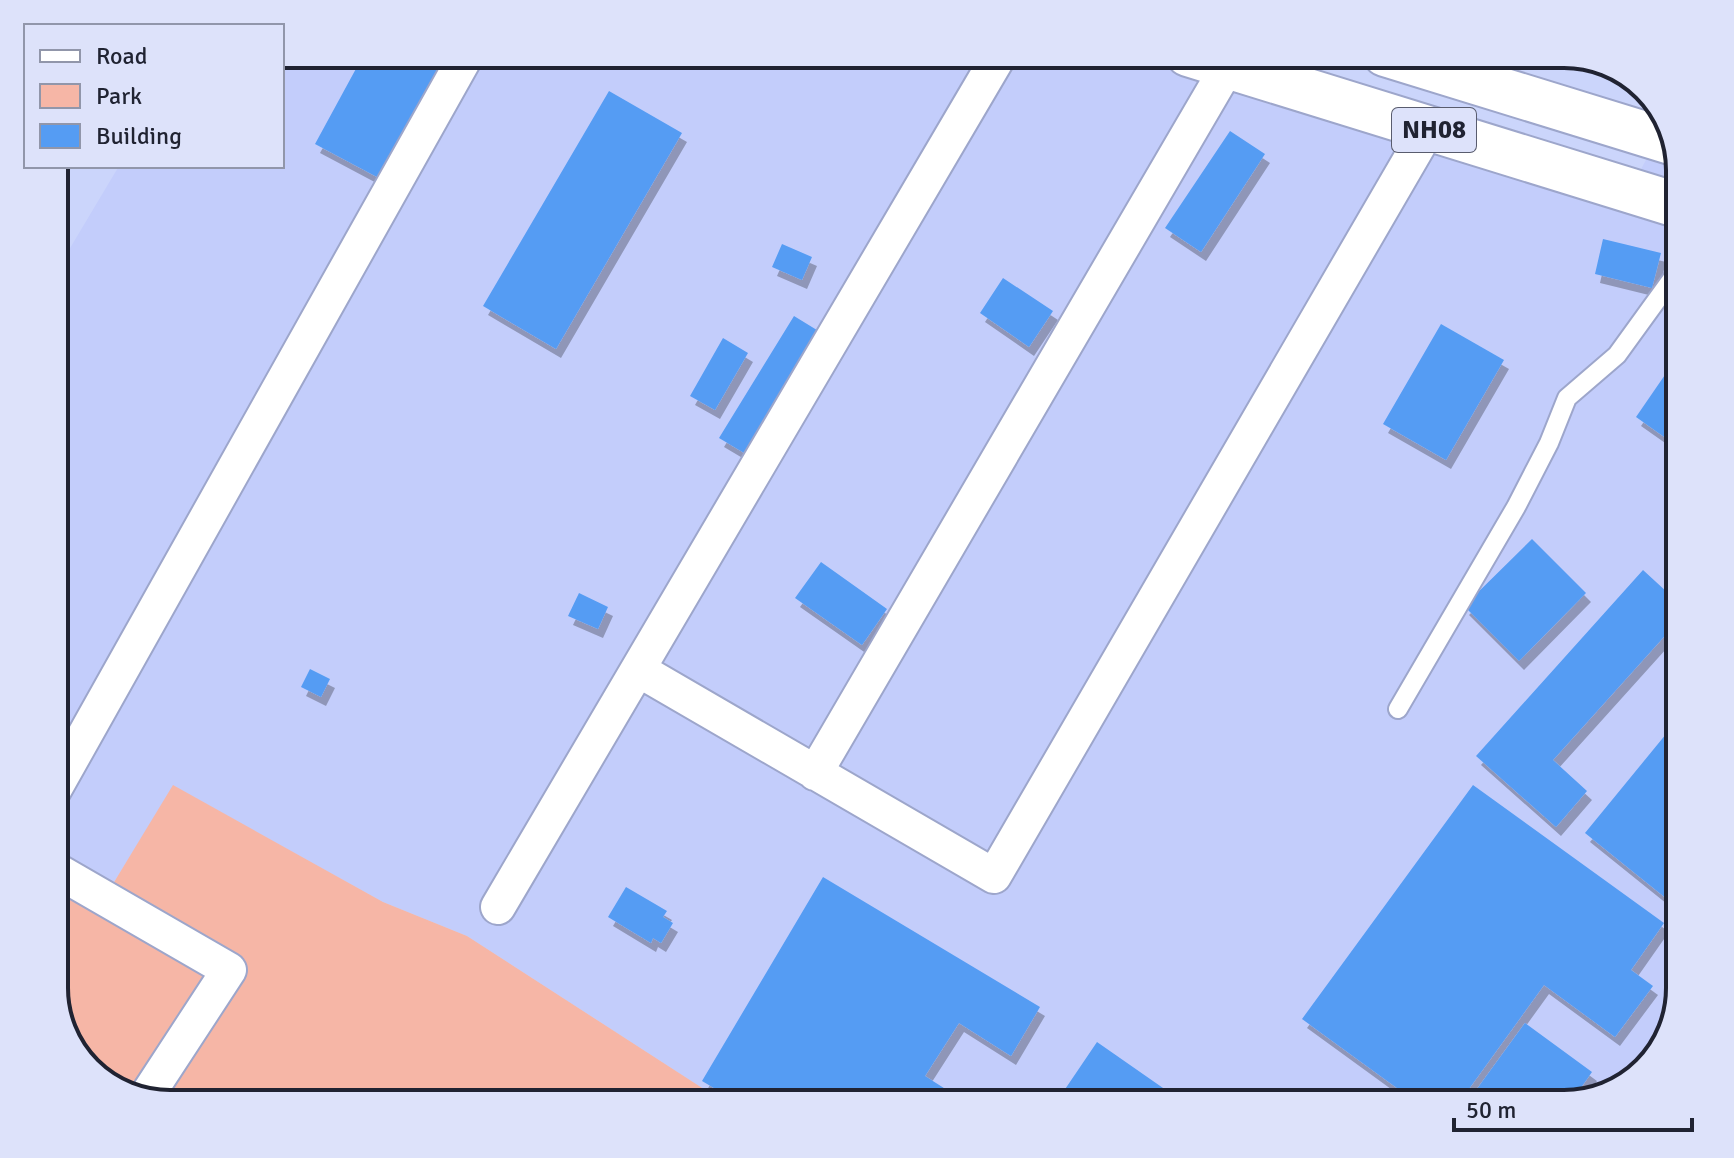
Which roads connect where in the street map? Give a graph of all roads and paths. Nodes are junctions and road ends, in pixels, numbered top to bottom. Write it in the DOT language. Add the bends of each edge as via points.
graph roads {
  1 [pos="459,68"];
  2 [pos="992,68"];
  3 [pos="1204,68"];
  4 [pos="1234,68"];
  5 [pos="1430,68"];
  6 [pos="1428,129"];
  7 [pos="1661,139"];
  8 [pos="1666,202"];
  9 [pos="1666,287"];
  10 [pos="639,670"];
  11 [pos="1398,709"];
  12 [pos="68,765"];
  13 [pos="815,773"];
  14 [pos="68,877"];
  15 [pos="498,907"];
  16 [pos="152,1088"];
  1 -- 12 [label="street"];
  2 -- 10 [label="street"];
  3 -- 13 [label="street"];
  4 -- 6 [label="main road, NH08"];
  5 -- 7 [label="main road, NH08"];
  6 -- 8 [label="main road, NH08"];
  6 -- 13 [label="street" via="994,876"];
  9 -- 11 [label="lane" via="1617,355 1567,398 1516,507"];
  10 -- 13 [label="street"];
  10 -- 15 [label="street"];
  14 -- 16 [label="street" via="229,970"];
}
